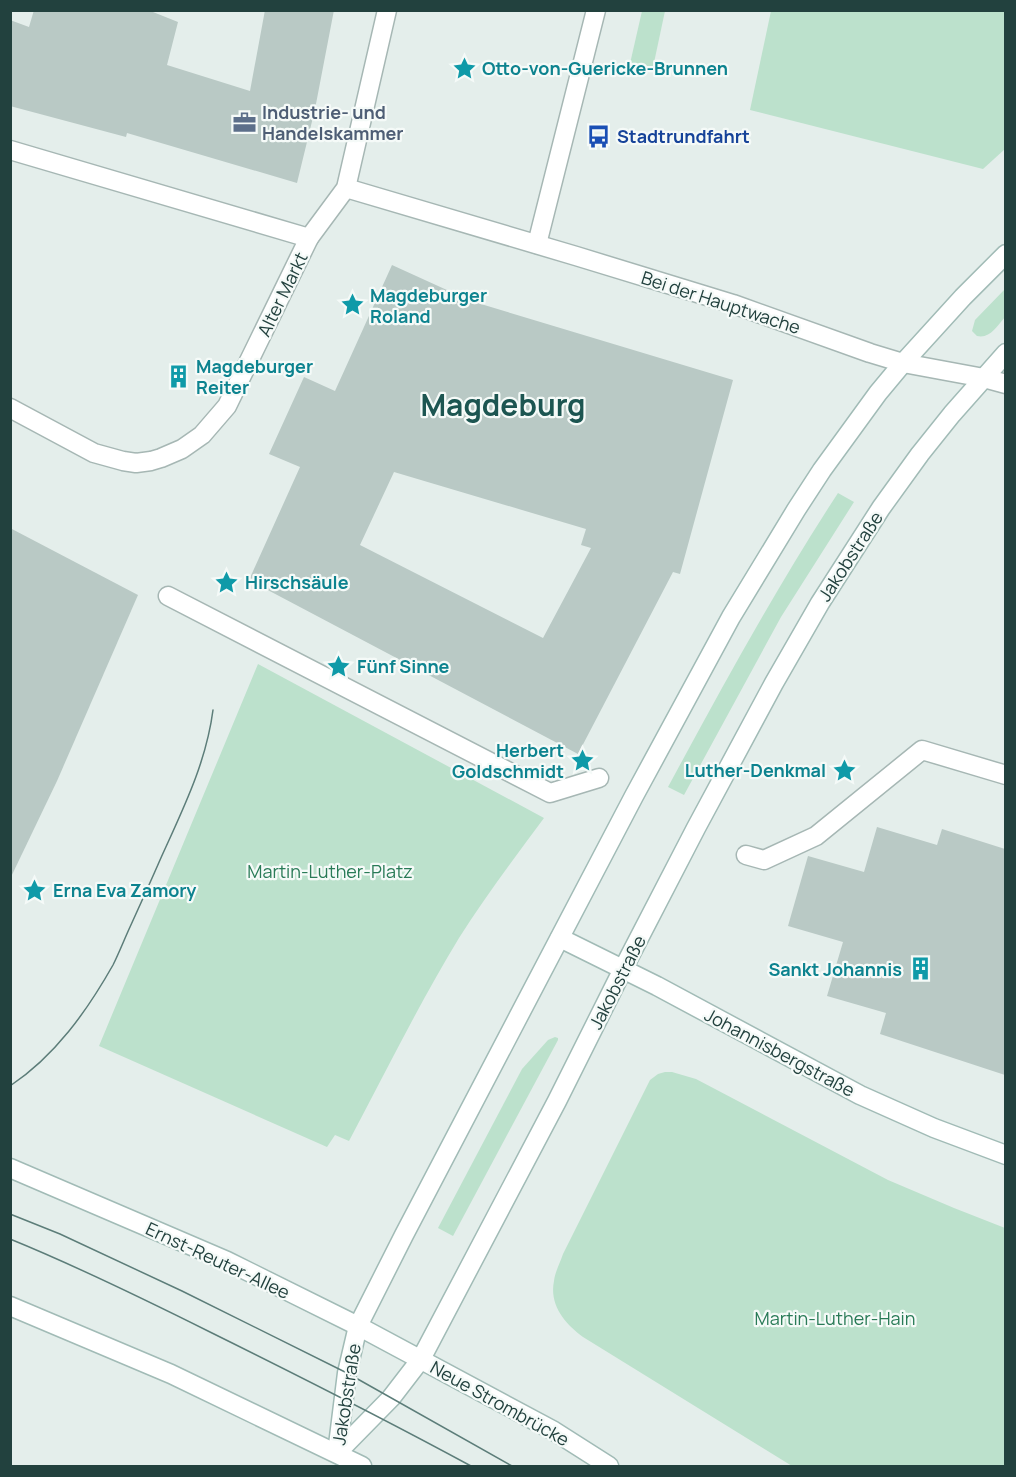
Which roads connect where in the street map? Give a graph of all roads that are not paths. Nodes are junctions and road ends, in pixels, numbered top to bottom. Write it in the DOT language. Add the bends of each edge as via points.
graph roads {
  1 [pos="387,10"];
  2 [pos="596,10"];
  3 [pos="10,150"];
  4 [pos="346,188"];
  5 [pos="309,238"];
  6 [pos="537,244"];
  7 [pos="1005,254"];
  8 [pos="1005,353"];
  9 [pos="903,363"];
  10 [pos="984,378"];
  11 [pos="1005,384"];
  12 [pos="10,408"];
  13 [pos="168,596"];
  14 [pos="1005,775"];
  15 [pos="599,778"];
  16 [pos="746,855"];
  17 [pos="560,938"];
  18 [pos="623,969"];
  19 [pos="1005,1155"];
  20 [pos="10,1168"];
  21 [pos="10,1306"];
  22 [pos="358,1326"];
  23 [pos="421,1359"];
  24 [pos="337,1453"];
  25 [pos="362,1467"];
  26 [pos="609,1467"];
  1 -- 4 [label="street"];
  2 -- 6 [label="street"];
  3 -- 5 [label="street, Alter Markt"];
  4 -- 5 [label="street"];
  4 -- 6 [label="street, Bei der Hauptwache"];
  5 -- 12 [label="street, Alter Markt" via="227,406 202,435 182,449 151,461 123,461 94,453"];
  6 -- 9 [label="street, Bei der Hauptwache" via="733,304"];
  7 -- 9 [label="street, Jakobstraße"];
  8 -- 10 [label="street, Jakobstraße"];
  9 -- 10 [label="street"];
  9 -- 17 [label="street, Jakobstraße" via="817,478 731,617"];
  10 -- 11 [label="street"];
  10 -- 18 [label="street, Jakobstraße" via="920,454 820,603"];
  13 -- 15 [label="street" via="550,793"];
  14 -- 16 [label="street" via="922,750 816,836 764,860"];
  17 -- 18 [label="street, Johannisbergstraße"];
  17 -- 22 [label="street, Jakobstraße"];
  18 -- 19 [label="street, Johannisbergstraße" via="860,1095"];
  18 -- 23 [label="street, Jakobstraße"];
  20 -- 22 [label="street, Ernst-Reuter-Allee" via="219,1257"];
  21 -- 24 [label="street" via="147,1363"];
  22 -- 23 [label="street, Ernst-Reuter-Allee"];
  22 -- 24 [label="street, Jakobstraße" via="347,1373"];
  23 -- 24 [label="street, Jakobstraße" via="391,1398"];
  23 -- 26 [label="street, Neue Strombrücke" via="554,1431"];
  24 -- 25 [label="street"];
}
